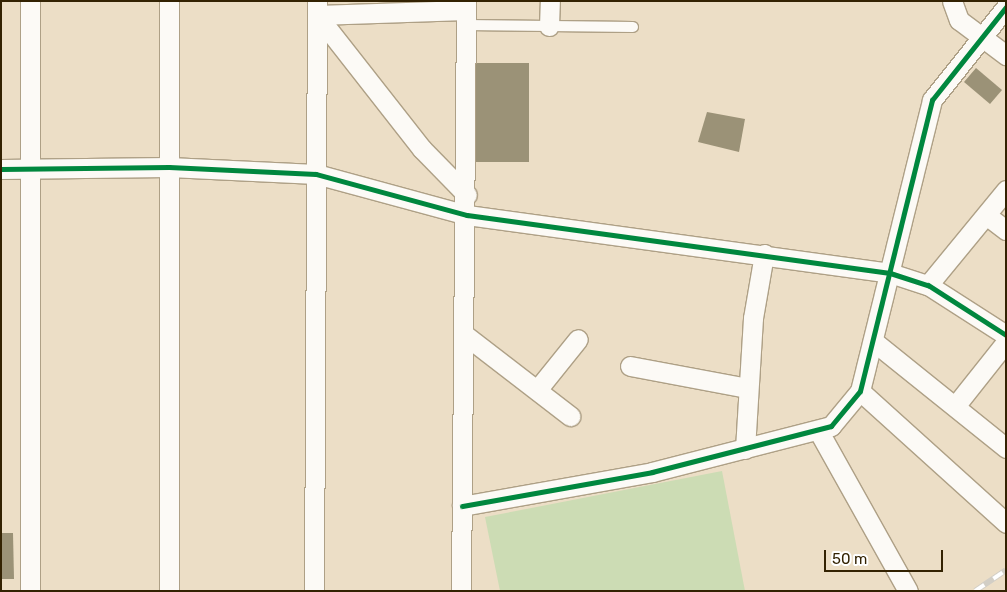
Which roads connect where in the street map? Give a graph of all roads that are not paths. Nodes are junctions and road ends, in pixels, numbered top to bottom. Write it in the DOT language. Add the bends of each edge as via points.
graph roads {
  1 [pos="30,1"];
  2 [pos="169,1"];
  3 [pos="550,1"];
  4 [pos="952,1"];
  5 [pos="1006,7"];
  6 [pos="317,8"];
  7 [pos="466,12"];
  8 [pos="549,26"];
  9 [pos="633,28"];
  10 [pos="981,35"];
  11 [pos="1006,55"];
  12 [pos="169,166"];
  13 [pos="1,169"];
  14 [pos="28,170"];
  15 [pos="316,174"];
  16 [pos="1006,190"];
  17 [pos="467,195"];
  18 [pos="467,215"];
  19 [pos="986,215"];
  20 [pos="1006,230"];
  21 [pos="764,254"];
  22 [pos="890,273"];
  23 [pos="928,286"];
  24 [pos="465,335"];
  25 [pos="1006,335"];
  26 [pos="578,339"];
  27 [pos="873,341"];
  28 [pos="1006,342"];
  29 [pos="630,366"];
  30 [pos="748,388"];
  31 [pos="537,390"];
  32 [pos="860,391"];
  33 [pos="956,405"];
  34 [pos="570,416"];
  35 [pos="818,430"];
  36 [pos="1006,448"];
  37 [pos="745,449"];
  38 [pos="462,506"];
  39 [pos="1006,523"];
  40 [pos="30,591"];
  41 [pos="169,591"];
  42 [pos="314,591"];
  43 [pos="461,591"];
  44 [pos="908,591"];
  1 -- 14 [label="street"];
  2 -- 12 [label="street"];
  3 -- 8 [label="street"];
  4 -- 10 [label="street" via="959,20"];
  5 -- 10 [label="street"];
  6 -- 7 [label="street"];
  6 -- 15 [label="street"];
  6 -- 17 [label="street" via="422,149"];
  7 -- 8 [label="lane"];
  7 -- 17 [label="street"];
  8 -- 9 [label="lane"];
  10 -- 11 [label="street"];
  10 -- 22 [label="street" via="932,100"];
  12 -- 14 [label="street"];
  12 -- 15 [label="street"];
  12 -- 41 [label="street"];
  13 -- 14 [label="street"];
  14 -- 40 [label="street"];
  15 -- 18 [label="street"];
  15 -- 42 [label="street"];
  16 -- 19 [label="street"];
  17 -- 18 [label="street"];
  18 -- 21 [label="street"];
  18 -- 24 [label="street"];
  19 -- 20 [label="street"];
  19 -- 23 [label="street"];
  21 -- 22 [label="street"];
  21 -- 30 [label="street"];
  22 -- 23 [label="street"];
  22 -- 27 [label="street"];
  23 -- 25 [label="street"];
  24 -- 31 [label="street"];
  24 -- 38 [label="street"];
  26 -- 31 [label="street"];
  27 -- 32 [label="street"];
  27 -- 33 [label="street"];
  28 -- 33 [label="street"];
  29 -- 30 [label="street"];
  30 -- 37 [label="street"];
  31 -- 34 [label="street"];
  32 -- 35 [label="street" via="838,419"];
  32 -- 39 [label="street"];
  33 -- 36 [label="street"];
  35 -- 37 [label="street"];
  35 -- 44 [label="street"];
  37 -- 38 [label="street" via="652,472"];
  38 -- 43 [label="street"];
}
